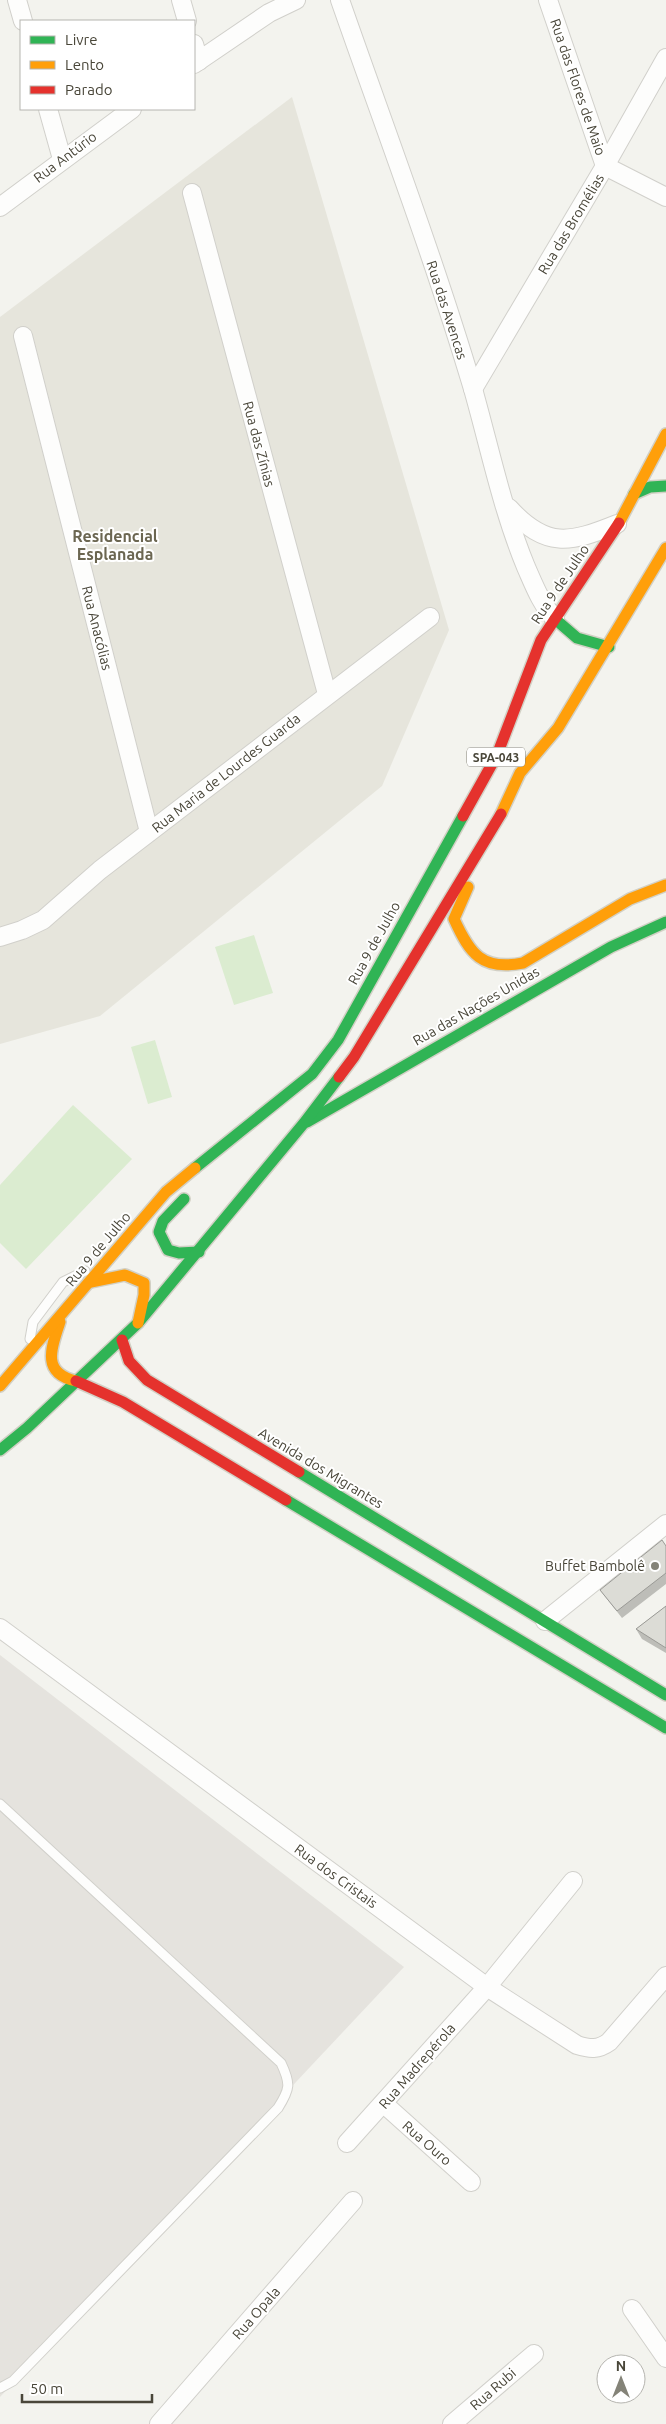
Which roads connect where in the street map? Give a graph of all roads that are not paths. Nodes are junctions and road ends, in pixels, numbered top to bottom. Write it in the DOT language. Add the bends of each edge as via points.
graph roads {
  1 [pos="17,0"];
  2 [pos="181,0"];
  3 [pos="296,0"];
  4 [pos="340,0"];
  5 [pos="548,0"];
  6 [pos="23,20"];
  7 [pos="187,20"];
  8 [pos="195,56"];
  9 [pos="666,58"];
  10 [pos="48,110"];
  11 [pos="131,110"];
  12 [pos="62,159"];
  13 [pos="605,166"];
  14 [pos="192,193"];
  15 [pos="666,197"];
  16 [pos="0,206"];
  17 [pos="23,336"];
  18 [pos="473,389"];
  19 [pos="666,434"];
  20 [pos="666,486"];
  21 [pos="634,494"];
  22 [pos="504,503"];
  23 [pos="618,524"];
  24 [pos="666,548"];
  25 [pos="430,616"];
  26 [pos="555,619"];
  27 [pos="609,647"];
  28 [pos="327,694"];
  29 [pos="501,814"];
  30 [pos="149,832"];
  31 [pos="666,885"];
  32 [pos="666,922"];
  33 [pos="0,928"];
  34 [pos="22,930"];
  35 [pos="0,937"];
  36 [pos="312,1074"];
  37 [pos="297,1102"];
  38 [pos="304,1123"];
  39 [pos="193,1189"];
  40 [pos="199,1252"];
  41 [pos="108,1259"];
  42 [pos="91,1282"];
  43 [pos="63,1312"];
  44 [pos="138,1323"];
  45 [pos="122,1340"];
  46 [pos="27,1354"];
  47 [pos="76,1381"];
  48 [pos="0,1386"];
  49 [pos="0,1450"];
  50 [pos="666,1524"];
  51 [pos="392,1564"];
  52 [pos="523,1607"];
  53 [pos="545,1621"];
  54 [pos="0,1628"];
  55 [pos="592,1684"];
  56 [pos="666,1695"];
  57 [pos="666,1718"];
  58 [pos="666,1728"];
  59 [pos="0,1804"];
  60 [pos="573,1881"];
  61 [pos="666,1976"];
  62 [pos="487,1987"];
  63 [pos="660,1994"];
  64 [pos="384,2104"];
  65 [pos="347,2143"];
  66 [pos="471,2182"];
  67 [pos="352,2201"];
  68 [pos="632,2309"];
  69 [pos="534,2354"];
  70 [pos="666,2358"];
  71 [pos="0,2388"];
  72 [pos="159,2424"];
  73 [pos="452,2424"];
  1 -- 6 [label="street"];
  2 -- 7 [label="street"];
  3 -- 8 [label="street"];
  4 -- 18 [label="street, Rua das Avencas"];
  5 -- 13 [label="street, Rua das Flores de Maio"];
  9 -- 13 [label="street, Rua das Bromélias"];
  10 -- 12 [label="street"];
  11 -- 12 [label="street, Rua Antúrio"];
  12 -- 16 [label="street, Rua Antúrio"];
  13 -- 15 [label="street, Rua das Flores de Maio"];
  13 -- 18 [label="street, Rua das Bromélias"];
  14 -- 28 [label="street, Rua das Zínias"];
  17 -- 30 [label="street, Rua Anacólias"];
  18 -- 22 [label="street, Rua das Avencas"];
  19 -- 21 [label="main road, Rua 9 de Julho / SPA-043"];
  20 -- 21 [label="main road" via="650,487"];
  21 -- 23 [label="main road, Rua 9 de Julho / SPA-043"];
  22 -- 23 [label="street" via="524,526 545,536 577,539"];
  22 -- 26 [label="street, Rua das Avencas" via="539,597"];
  23 -- 26 [label="main road, Rua 9 de Julho / SPA-043"];
  24 -- 27 [label="main road, SPA-043"];
  25 -- 28 [label="street, Rua Maria de Lourdes Guarda"];
  26 -- 27 [label="main road" via="577,638"];
  26 -- 36 [label="main road, Rua 9 de Julho / SPA-043" via="541,640 497,754 338,1040"];
  27 -- 29 [label="main road, SPA-043" via="558,728 520,773"];
  28 -- 30 [label="street, Rua Maria de Lourdes Guarda"];
  29 -- 31 [label="main road, Rua das Nações Unidas" via="454,919 463,942 482,961 508,967 523,963 630,898"];
  29 -- 38 [label="main road, SPA-043" via="354,1057"];
  30 -- 34 [label="street, Rua Maria de Lourdes Guarda" via="43,920"];
  32 -- 38 [label="main road, Rua das Nações Unidas" via="611,947"];
  33 -- 34 [label="street"];
  34 -- 35 [label="street, Rua Maria de Lourdes Guarda"];
  36 -- 37 [label="main road"];
  36 -- 41 [label="main road, Rua 9 de Julho" via="166,1192"];
  38 -- 40 [label="main road"];
  39 -- 40 [label="main road" via="163,1221 158,1232 168,1250"];
  40 -- 44 [label="main road"];
  41 -- 42 [label="main road, Rua 9 de Julho"];
  41 -- 46 [label="lane" via="63,1282 32,1322"];
  42 -- 43 [label="main road, Rua 9 de Julho"];
  42 -- 44 [label="main road" via="133,1275 144,1283"];
  43 -- 46 [label="main road, Rua 9 de Julho"];
  43 -- 47 [label="main road" via="50,1351 52,1366 66,1380"];
  44 -- 45 [label="main road"];
  45 -- 47 [label="main road"];
  45 -- 52 [label="main road, Avenida dos Migrantes" via="129,1361 146,1380"];
  46 -- 48 [label="main road, Rua 9 de Julho"];
  47 -- 49 [label="main road"];
  47 -- 51 [label="main road" via="123,1402"];
  50 -- 53 [label="street"];
  51 -- 52 [label="main road" via="415,1568 501,1621 518,1623 524,1619"];
  51 -- 55 [label="main road"];
  52 -- 53 [label="main road, Avenida dos Migrantes"];
  53 -- 56 [label="main road, Avenida dos Migrantes"];
  54 -- 62 [label="street, Rua dos Cristais"];
  55 -- 57 [label="main road" via="619,1689"];
  55 -- 58 [label="main road"];
  59 -- 71 [label="lane" via="281,2063 289,2079 287,2094 278,2108 13,2381"];
  60 -- 62 [label="street, Rua Madrepérola"];
  61 -- 63 [label="street, Rua dos Cristais"];
  62 -- 63 [label="street, Rua dos Cristais" via="577,2045 589,2049 600,2048 609,2042"];
  62 -- 64 [label="street, Rua Madrepérola"];
  64 -- 65 [label="street, Rua Madrepérola"];
  64 -- 66 [label="street, Rua Ouro"];
  67 -- 72 [label="street, Rua Opala"];
  68 -- 70 [label="street"];
  69 -- 73 [label="street, Rua Rubi"];
}
